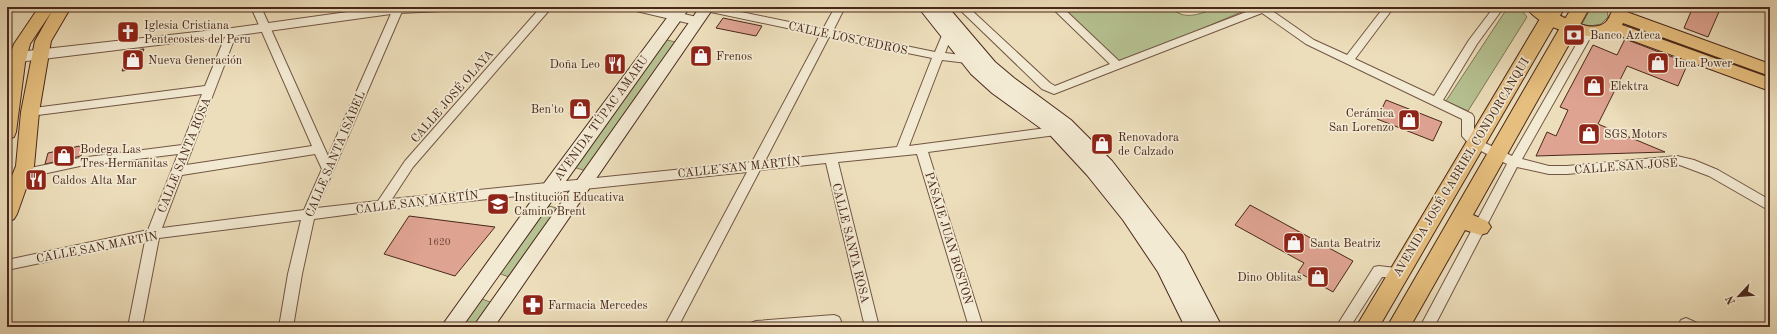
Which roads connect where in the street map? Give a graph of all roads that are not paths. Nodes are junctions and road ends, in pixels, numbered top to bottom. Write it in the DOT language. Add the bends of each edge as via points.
graph roads {
  1 [pos="47,7"];
  2 [pos="63,7"];
  3 [pos="256,7"];
  4 [pos="443,7"];
  5 [pos="547,7"];
  6 [pos="637,7"];
  7 [pos="840,7"];
  8 [pos="925,7"];
  9 [pos="940,7"];
  10 [pos="962,7"];
  11 [pos="1056,7"];
  12 [pos="1389,7"];
  13 [pos="1499,7"];
  14 [pos="1534,7"];
  15 [pos="1581,7"];
  16 [pos="398,9"];
  17 [pos="1266,9"];
  18 [pos="679,12"];
  19 [pos="703,12"];
  20 [pos="1552,13"];
  21 [pos="1615,16"];
  22 [pos="265,27"];
  23 [pos="1569,28"];
  24 [pos="1589,31"];
  25 [pos="232,32"];
  26 [pos="826,34"];
  27 [pos="947,35"];
  28 [pos="1704,53"];
  29 [pos="39,56"];
  30 [pos="938,56"];
  31 [pos="967,59"];
  32 [pos="12,61"];
  33 [pos="1348,61"];
  34 [pos="1117,65"];
  35 [pos="1770,70"];
  36 [pos="1770,85"];
  37 [pos="210,89"];
  38 [pos="1436,102"];
  39 [pos="30,112"];
  40 [pos="1062,128"];
  41 [pos="7,132"];
  42 [pos="1475,143"];
  43 [pos="186,149"];
  44 [pos="319,149"];
  45 [pos="921,149"];
  46 [pos="901,151"];
  47 [pos="831,158"];
  48 [pos="1505,158"];
  49 [pos="757,166"];
  50 [pos="328,169"];
  51 [pos="177,171"];
  52 [pos="24,173"];
  53 [pos="584,183"];
  54 [pos="551,186"];
  55 [pos="382,205"];
  56 [pos="1770,206"];
  57 [pos="7,214"];
  58 [pos="308,216"];
  59 [pos="1460,219"];
  60 [pos="1480,227"];
  61 [pos="153,234"];
  62 [pos="7,265"];
  63 [pos="1399,272"];
  64 [pos="476,292"];
  65 [pos="503,300"];
  66 [pos="834,321"];
  67 [pos="1402,326"];
  68 [pos="135,327"];
  69 [pos="286,327"];
  70 [pos="450,327"];
  71 [pos="483,327"];
  72 [pos="671,327"];
  73 [pos="756,327"];
  74 [pos="872,327"];
  75 [pos="976,327"];
  76 [pos="1195,327"];
  77 [pos="1212,327"];
  78 [pos="1343,327"];
  79 [pos="1367,327"];
  80 [pos="1427,327"];
  1 -- 32 [label="main road"];
  2 -- 29 [label="main road" via="43,41"];
  3 -- 22 [label="street"];
  4 -- 16 [label="street"];
  5 -- 55 [label="street, CALLE JOSÉ OLAYA" via="409,164"];
  6 -- 18 [label="street, CALLE LOS CEDROS"];
  7 -- 26 [label="street"];
  8 -- 27 [label="main road"];
  9 -- 40 [label="main road" via="990,66"];
  10 -- 34 [label="street" via="1046,86 1054,90"];
  11 -- 34 [label="street"];
  12 -- 33 [label="street"];
  13 -- 38 [label="street" via="1473,42"];
  14 -- 20 [label="main road"];
  15 -- 23 [label="highway, AVENIDA JOSÉ GABRIEL CONDORCANQUI"];
  16 -- 22 [label="street"];
  16 -- 50 [label="street, CALLE SANTA ISABEL"];
  17 -- 33 [label="street" via="1310,42"];
  17 -- 34 [label="street"];
  18 -- 19 [label="street, CALLE LOS CEDROS"];
  18 -- 54 [label="main road, AVENIDA TÚPAC AMARU"];
  19 -- 26 [label="street, CALLE LOS CEDROS"];
  19 -- 53 [label="main road, AVENIDA TÚPAC AMARU"];
  20 -- 23 [label="main road"];
  20 -- 42 [label="highway, AVENIDA JOSÉ GABRIEL CONDORCANQUI"];
  21 -- 24 [label="main road" via="1598,31"];
  21 -- 28 [label="main road"];
  22 -- 25 [label="street"];
  22 -- 44 [label="street"];
  23 -- 24 [label="main road"];
  23 -- 48 [label="highway, AVENIDA JOSÉ GABRIEL CONDORCANQUI"];
  24 -- 48 [label="street, AVENIDA JOSÉ GABRIEL CONDORCANQUI"];
  25 -- 29 [label="street"];
  25 -- 37 [label="street, CALLE SANTA ROSA"];
  26 -- 30 [label="street, CALLE LOS CEDROS"];
  26 -- 49 [label="street"];
  27 -- 30 [label="street"];
  27 -- 31 [label="main road"];
  28 -- 35 [label="main road"];
  28 -- 36 [label="main road"];
  29 -- 32 [label="street"];
  29 -- 39 [label="main road"];
  30 -- 31 [label="street, CALLE LOS CEDROS"];
  30 -- 46 [label="street"];
  31 -- 40 [label="main road" via="998,89"];
  32 -- 41 [label="main road"];
  33 -- 38 [label="street"];
  37 -- 39 [label="street"];
  37 -- 43 [label="street, CALLE SANTA ROSA"];
  38 -- 42 [label="street" via="1468,117 1468,136"];
  39 -- 52 [label="main road"];
  40 -- 45 [label="street, CALLE SAN MARTÍN"];
  40 -- 76 [label="main road" via="1129,215 1165,267"];
  40 -- 77 [label="main road" via="1106,165 1177,259"];
  42 -- 48 [label="street, CALLE SAN JOSÉ"];
  42 -- 63 [label="highway, AVENIDA JOSÉ GABRIEL CONDORCANQUI"];
  43 -- 51 [label="street, CALLE SANTA ROSA"];
  43 -- 52 [label="street" via="80,162"];
  44 -- 50 [label="street"];
  44 -- 51 [label="street"];
  45 -- 46 [label="street, CALLE SAN MARTÍN"];
  45 -- 75 [label="street, PASAJE JUAN BOSTON"];
  46 -- 47 [label="street, CALLE SAN MARTÍN"];
  47 -- 49 [label="street, CALLE SAN MARTÍN"];
  47 -- 74 [label="street, CALLE SANTA ROSA"];
  48 -- 56 [label="street, CALLE SAN JOSÉ" via="1531,167 1567,170 1685,161 1705,169"];
  48 -- 59 [label="highway, AVENIDA JOSÉ GABRIEL CONDORCANQUI"];
  48 -- 60 [label="street"];
  49 -- 53 [label="street, CALLE SAN MARTÍN"];
  49 -- 72 [label="street"];
  50 -- 58 [label="street, CALLE SANTA ISABEL"];
  51 -- 61 [label="street, CALLE SANTA ROSA"];
  52 -- 57 [label="main road"];
  53 -- 54 [label="street, CALLE SAN MARTÍN"];
  53 -- 65 [label="main road, AVENIDA TÚPAC AMARU"];
  54 -- 55 [label="street, CALLE SAN MARTÍN"];
  54 -- 64 [label="main road, AVENIDA TÚPAC AMARU"];
  55 -- 58 [label="street, CALLE SAN MARTÍN"];
  58 -- 61 [label="street, CALLE SAN MARTÍN"];
  58 -- 69 [label="street, CALLE SANTA ISABEL"];
  59 -- 60 [label="highway"];
  59 -- 67 [label="highway, AVENIDA JOSÉ GABRIEL CONDORCANQUI"];
  60 -- 80 [label="street"];
  61 -- 62 [label="street, CALLE SAN MARTÍN"];
  61 -- 68 [label="street, CALLE SANTA ROSA"];
  63 -- 78 [label="street" via="1379,271"];
  63 -- 79 [label="highway, AVENIDA JOSÉ GABRIEL CONDORCANQUI"];
  64 -- 65 [label="main road"];
  64 -- 70 [label="main road, AVENIDA TÚPAC AMARU"];
  65 -- 71 [label="main road, AVENIDA TÚPAC AMARU"];
  66 -- 73 [label="street"];
}
